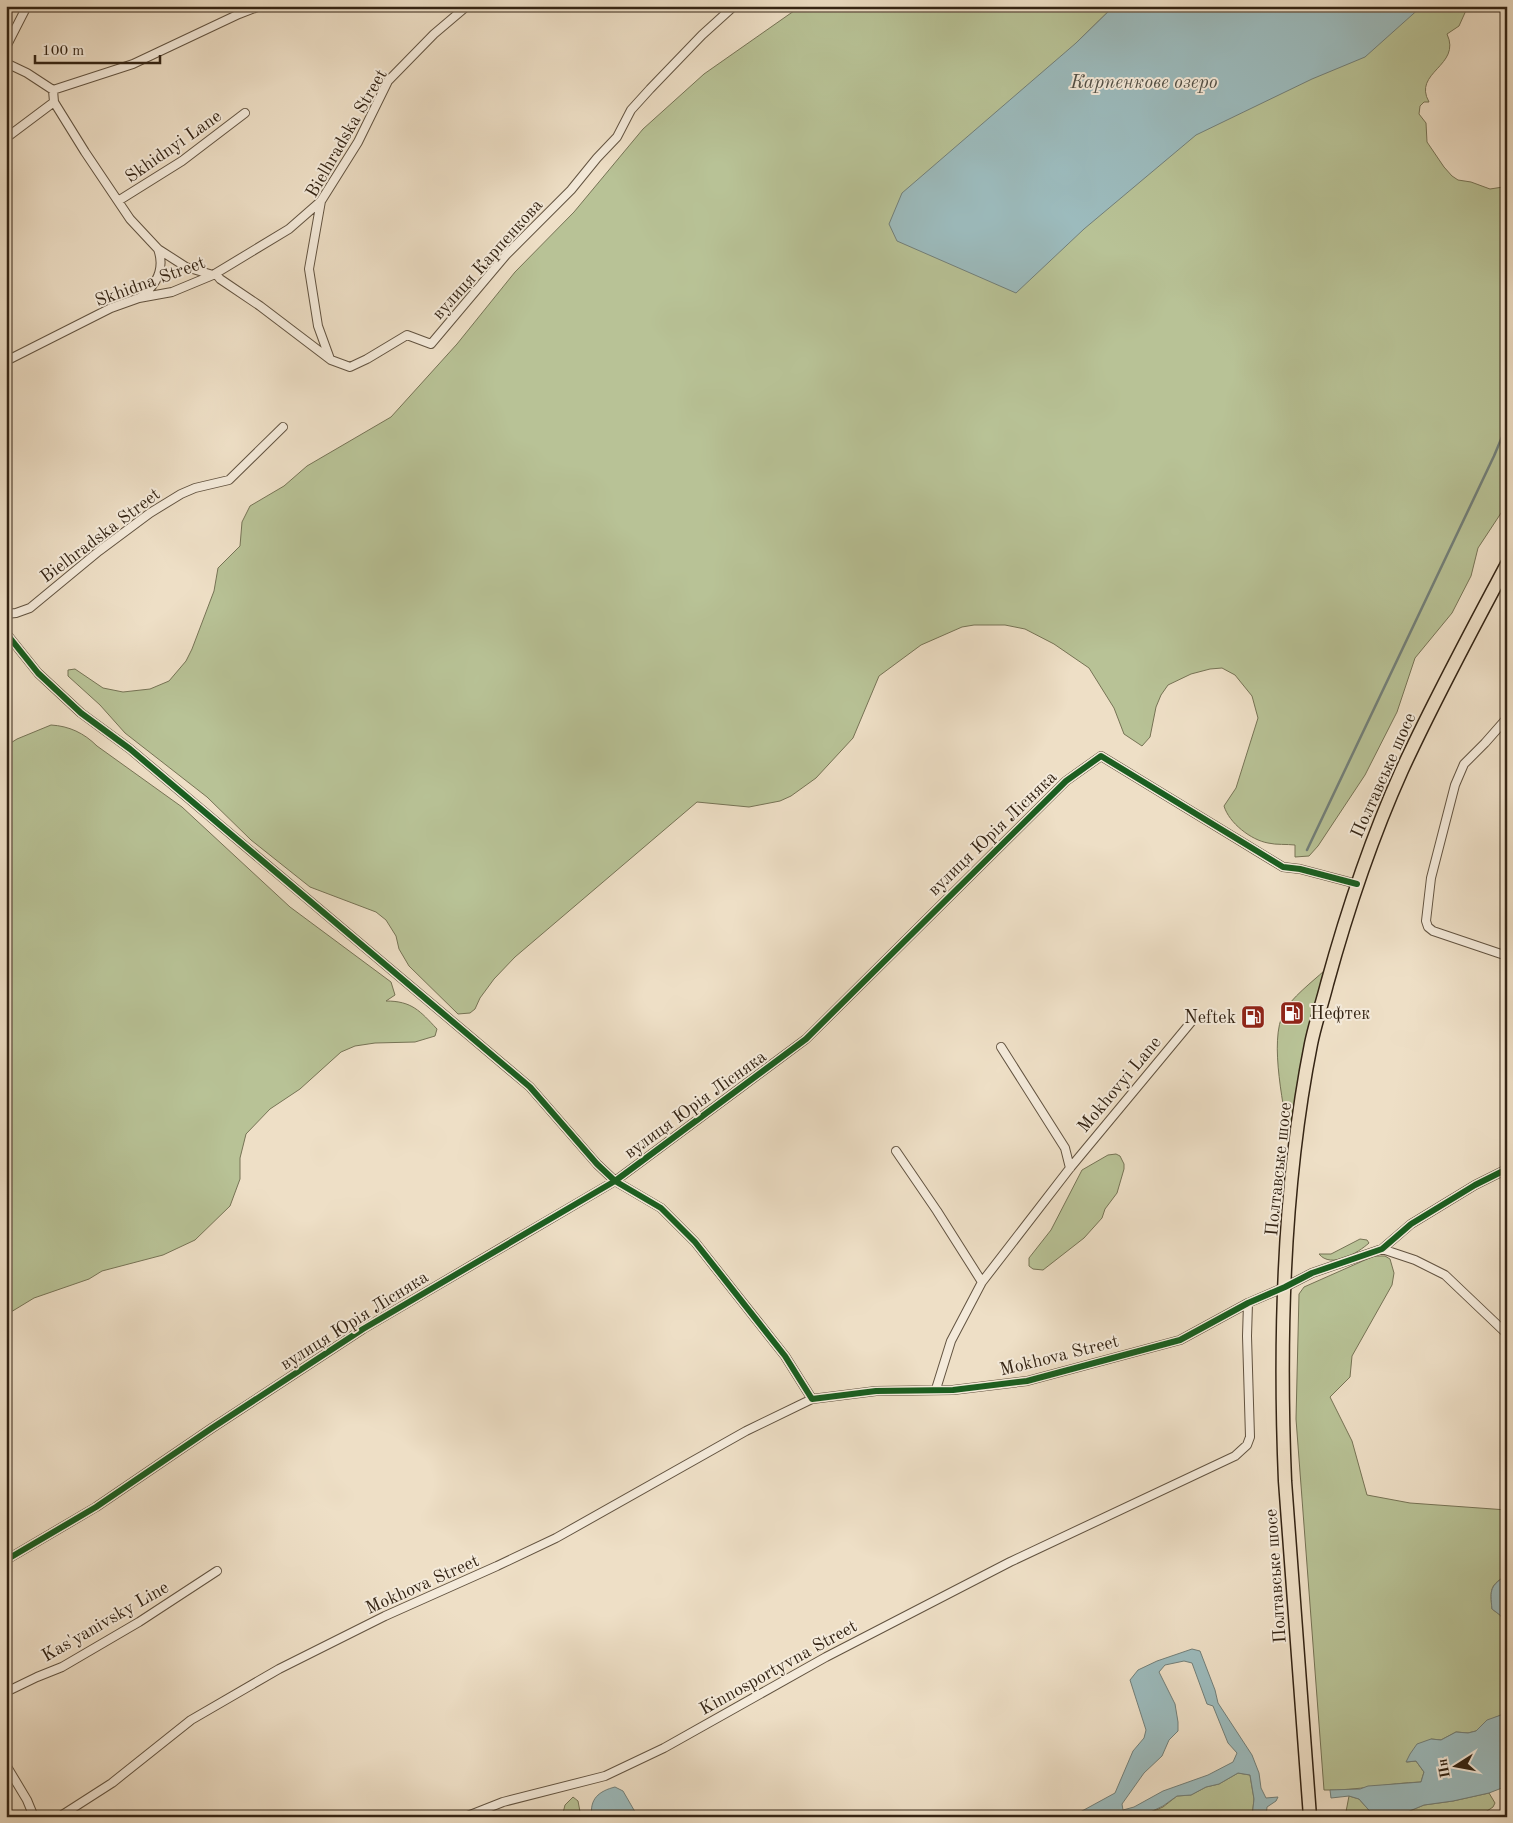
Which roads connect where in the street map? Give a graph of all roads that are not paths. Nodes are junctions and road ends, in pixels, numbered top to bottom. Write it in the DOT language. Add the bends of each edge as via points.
graph roads {
  1 [pos="27,6"];
  2 [pos="260,6"];
  3 [pos="467,6"];
  4 [pos="734,6"];
  5 [pos="6,47"];
  6 [pos="6,63"];
  7 [pos="53,90"];
  8 [pos="54,102"];
  9 [pos="245,113"];
  10 [pos="6,138"];
  11 [pos="321,201"];
  12 [pos="118,202"];
  13 [pos="158,249"];
  14 [pos="215,274"];
  15 [pos="139,298"];
  16 [pos="330,360"];
  17 [pos="6,361"];
  18 [pos="283,427"];
  19 [pos="1507,564"];
  20 [pos="6,614"];
  21 [pos="6,633"];
  22 [pos="1507,718"];
  23 [pos="1357,884"];
  24 [pos="1507,956"];
  25 [pos="1192,1020"];
  26 [pos="1001,1047"];
  27 [pos="896,1151"];
  28 [pos="1070,1168"];
  29 [pos="1507,1169"];
  30 [pos="615,1180"];
  31 [pos="1382,1249"];
  32 [pos="982,1282"];
  33 [pos="1285,1287"];
  34 [pos="1248,1303"];
  35 [pos="1507,1334"];
  36 [pos="936,1390"];
  37 [pos="812,1399"];
  38 [pos="6,1560"];
  39 [pos="217,1571"];
  40 [pos="6,1692"];
  41 [pos="6,1765"];
  42 [pos="62,1816"];
  43 [pos="34,1817"];
  44 [pos="465,1817"];
  45 [pos="1310,1817"];
  1 -- 5 [label="street"];
  2 -- 7 [label="street" via="133,64"];
  3 -- 11 [label="street, Bielhradska Street" via="388,81 358,142"];
  4 -- 16 [label="street, вулиця Карпенкова" via="650,89 632,110 617,137 571,190 506,255 431,344 407,335 350,367"];
  6 -- 7 [label="street"];
  7 -- 8 [label="street, Skhidnyi Lane"];
  8 -- 10 [label="street"];
  8 -- 12 [label="street, Skhidnyi Lane"];
  9 -- 12 [label="street, Skhidnyi Lane" via="182,161"];
  11 -- 14 [label="street, Skhidna Street" via="289,229"];
  11 -- 16 [label="street, Bielhradska Street" via="309,269 318,326"];
  12 -- 13 [label="street, Skhidnyi Lane"];
  13 -- 14 [label="street, Skhidnyi Lane" via="186,267"];
  13 -- 15 [label="street" via="162,259 158,279"];
  14 -- 15 [label="street, Skhidna Street" via="172,292"];
  14 -- 16 [label="street, вулиця Карпенкова"];
  15 -- 17 [label="street, Skhidna Street" via="111,308"];
  18 -- 20 [label="street, Bielhradska Street" via="229,480 181,494 99,551 30,608"];
  19 -- 23 [label="main road, Полтавське шосе" via="1402,771"];
  21 -- 30 [label="street" via="38,673 82,713 130,749 530,1087"];
  22 -- 24 [label="street" via="1464,764 1455,784 1431,878 1426,922 1433,931"];
  23 -- 30 [label="street, вулиця Юрія Лісняка" via="1283,867 1101,756 1066,781 798,1046"];
  23 -- 33 [label="main road, Полтавське шосе" via="1311,1042 1292,1167"];
  25 -- 28 [label="street, Mokhovyi Lane"];
  26 -- 28 [label="street, Mokhovyi Lane" via="1065,1148"];
  27 -- 32 [label="street"];
  28 -- 32 [label="street, Mokhovyi Lane"];
  29 -- 31 [label="street, Mokhova Street" via="1411,1224"];
  30 -- 37 [label="street" via="661,1208 695,1242 785,1356"];
  30 -- 38 [label="street, вулиця Юрія Лісняка" via="363,1329 96,1507"];
  31 -- 33 [label="street, Mokhova Street" via="1312,1273"];
  31 -- 35 [label="street" via="1445,1275"];
  32 -- 36 [label="street, Mokhovyi Lane" via="951,1340"];
  33 -- 34 [label="street, Mokhova Street"];
  33 -- 45 [label="main road, Полтавське шосе" via="1285,1472"];
  34 -- 36 [label="street, Mokhova Street" via="1180,1340 1027,1381"];
  34 -- 44 [label="street, Kinnosportyvna Street" via="1250,1437 1247,1445 1235,1456 1010,1562 826,1656 664,1748 605,1776 503,1802"];
  36 -- 37 [label="street, Mokhova Street" via="876,1391"];
  37 -- 42 [label="street, Mokhova Street" via="746,1431 556,1538 385,1616 279,1669 191,1720 112,1783"];
  39 -- 40 [label="street, Kas'yanivsky Line" via="62,1667"];
  41 -- 43 [label="street"];
}
